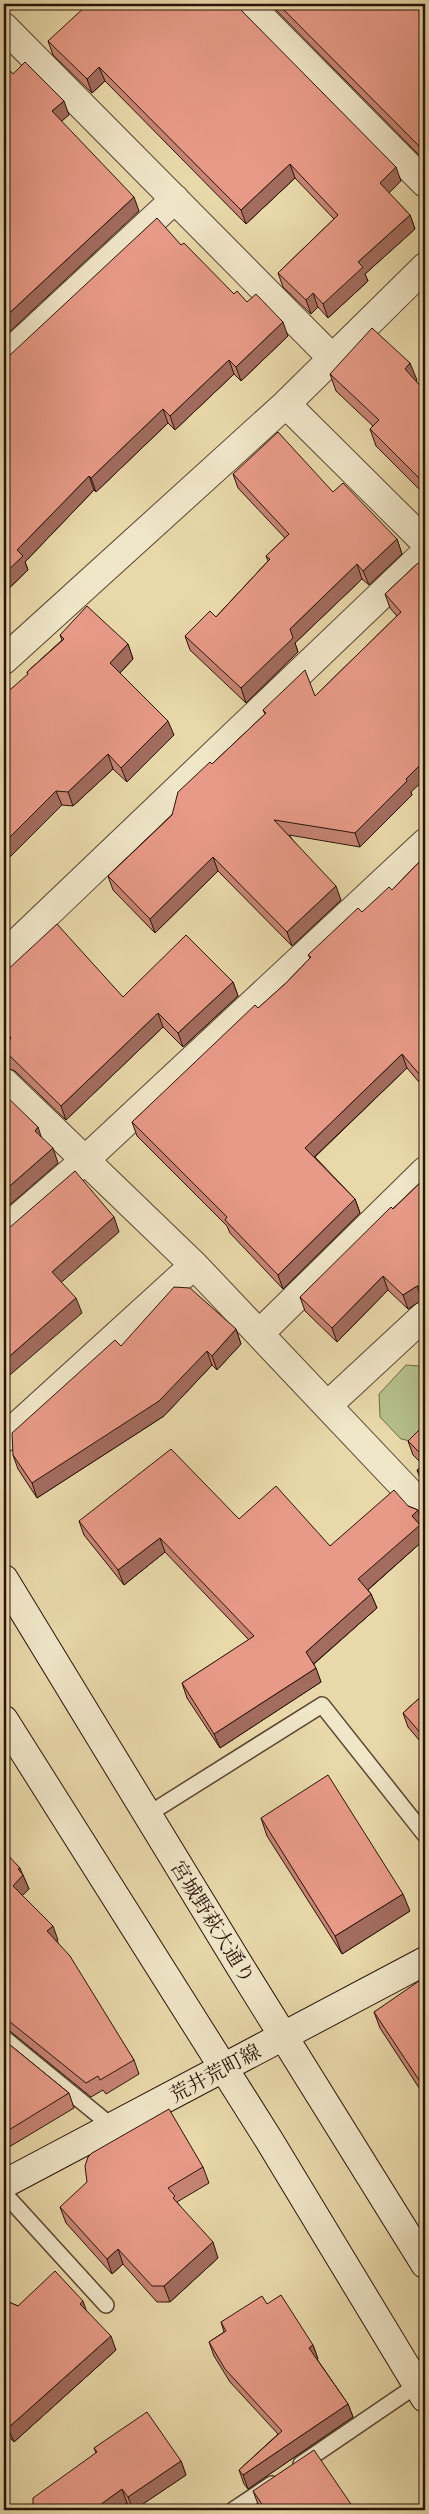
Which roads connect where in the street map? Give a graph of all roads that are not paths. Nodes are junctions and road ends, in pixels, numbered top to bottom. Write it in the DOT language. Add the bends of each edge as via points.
graph roads {
  1 [pos="248,4"];
  2 [pos="4,27"];
  3 [pos="425,183"];
  4 [pos="175,199"];
  5 [pos="425,267"];
  6 [pos="4,358"];
  7 [pos="333,359"];
  8 [pos="286,404"];
  9 [pos="425,542"];
  10 [pos="425,553"];
  11 [pos="4,660"];
  12 [pos="425,843"];
  13 [pos="4,955"];
  14 [pos="4,1082"];
  15 [pos="85,1160"];
  16 [pos="425,1171"];
  17 [pos="4,1230"];
  18 [pos="194,1265"];
  19 [pos="425,1315"];
  20 [pos="260,1334"];
  21 [pos="328,1406"];
  22 [pos="4,1438"];
  23 [pos="425,1509"];
  24 [pos="4,1580"];
  25 [pos="5,1723"];
  26 [pos="147,1815"];
  27 [pos="425,1835"];
  28 [pos="425,1961"];
  29 [pos="285,2037"];
  30 [pos="4,2038"];
  31 [pos="224,2068"];
  32 [pos="114,2128"];
  33 [pos="4,2184"];
  34 [pos="4,2193"];
  35 [pos="425,2264"];
  36 [pos="106,2306"];
  37 [pos="421,2391"];
  38 [pos="233,2510"];
  1 -- 3 [label="street"];
  2 -- 4 [label="street"];
  4 -- 6 [label="street"];
  4 -- 7 [label="street"];
  5 -- 7 [label="street"];
  7 -- 8 [label="street"];
  8 -- 9 [label="street"];
  8 -- 11 [label="street"];
  10 -- 13 [label="street"];
  12 -- 15 [label="street"];
  14 -- 15 [label="street"];
  15 -- 17 [label="street"];
  15 -- 18 [label="street"];
  16 -- 20 [label="street"];
  18 -- 20 [label="street"];
  18 -- 22 [label="street"];
  19 -- 21 [label="street"];
  20 -- 21 [label="street"];
  21 -- 23 [label="street"];
  24 -- 26 [label="street, 宮城野萩大通り"];
  25 -- 31 [label="street"];
  26 -- 27 [label="lane" via="322,1705"];
  26 -- 29 [label="street, 宮城野萩大通り"];
  28 -- 29 [label="street, 荒井荒町線"];
  29 -- 31 [label="street, 荒井荒町線"];
  29 -- 35 [label="street, 宮城野萩大通り"];
  30 -- 32 [label="lane"];
  31 -- 32 [label="street, 荒井荒町線"];
  31 -- 37 [label="street"];
  32 -- 33 [label="street, 荒井荒町線"];
  34 -- 36 [label="lane"];
  37 -- 38 [label="lane"];
}
